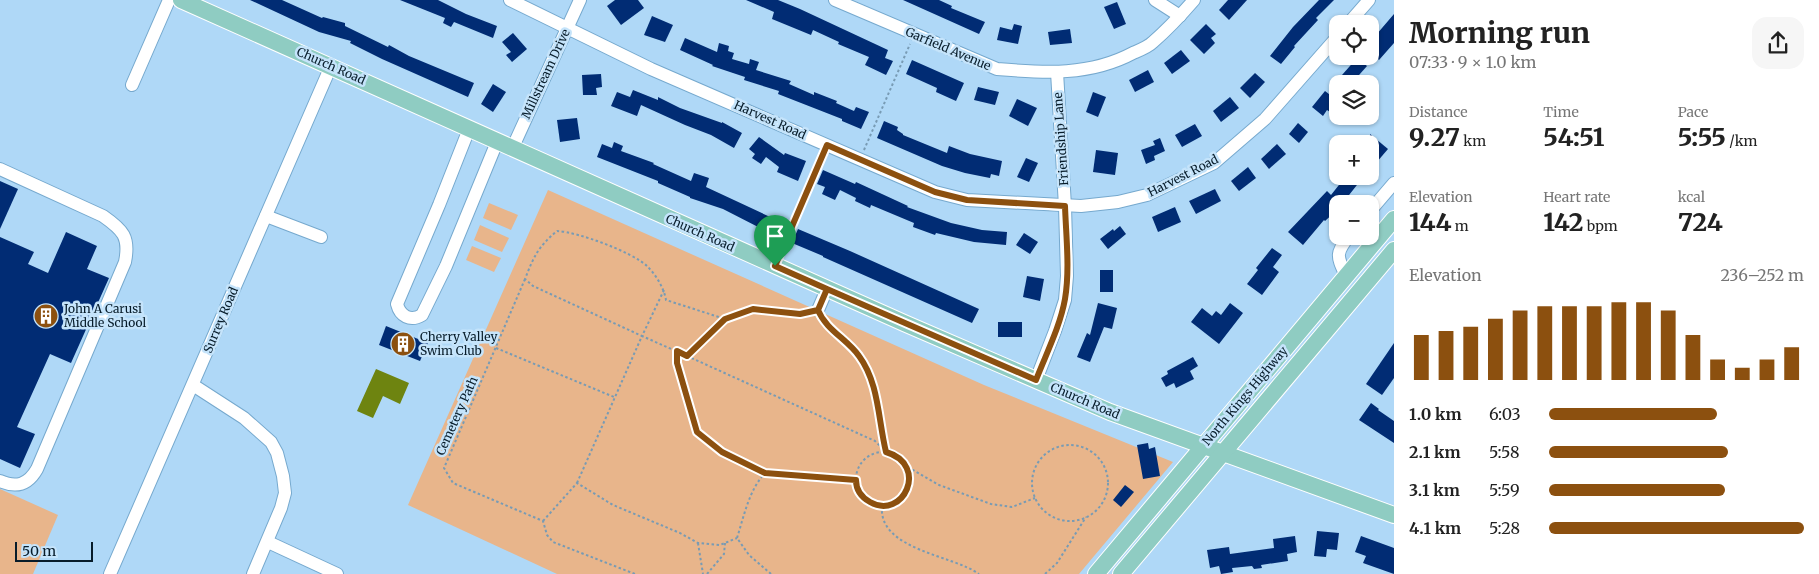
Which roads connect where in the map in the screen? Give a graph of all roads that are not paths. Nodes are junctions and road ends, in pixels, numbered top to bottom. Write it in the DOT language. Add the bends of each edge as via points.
graph roads {
  1 [pos="169,0"];
  2 [pos="181,0"];
  3 [pos="510,0"];
  4 [pos="580,0"];
  5 [pos="835,0"];
  6 [pos="1155,0"];
  7 [pos="1194,0"];
  8 [pos="1369,0"];
  9 [pos="1356,15"];
  10 [pos="1180,16"];
  11 [pos="567,28"];
  12 [pos="1329,46"];
  13 [pos="332,66"];
  14 [pos="1057,72"];
  15 [pos="132,85"];
  16 [pos="469,129"];
  17 [pos="504,145"];
  18 [pos="0,169"];
  19 [pos="1394,183"];
  20 [pos="1379,200"];
  21 [pos="1065,206"];
  22 [pos="266,216"];
  23 [pos="1394,219"];
  24 [pos="321,237"];
  25 [pos="1343,245"];
  26 [pos="1394,250"];
  27 [pos="1346,276"];
  28 [pos="827,289"];
  29 [pos="818,310"];
  30 [pos="1036,380"];
  31 [pos="193,385"];
  32 [pos="1203,445"];
  33 [pos="1223,452"];
  34 [pos="0,481"];
  35 [pos="1394,516"];
  36 [pos="268,542"];
  37 [pos="110,574"];
  38 [pos="253,574"];
  39 [pos="338,574"];
  40 [pos="1096,574"];
  41 [pos="1121,574"];
  1 -- 15 [label="street"];
  2 -- 13 [label="main road, Church Road"];
  3 -- 11 [label="street, Harvest Road"];
  4 -- 11 [label="street, Millstream Drive"];
  5 -- 14 [label="street, Garfield Avenue" via="997,69"];
  6 -- 10 [label="street"];
  7 -- 10 [label="street, Garfield Avenue"];
  8 -- 9 [label="street"];
  10 -- 14 [label="street, Garfield Avenue" via="1152,43 1118,61 1097,68"];
  11 -- 17 [label="street, Millstream Drive"];
  11 -- 21 [label="street, Harvest Road" via="652,69 935,192 967,200"];
  12 -- 21 [label="street, Harvest Road" via="1265,119 1214,162 1147,195 1118,202"];
  13 -- 16 [label="main road, Church Road"];
  13 -- 22 [label="street, Surrey Road"];
  14 -- 21 [label="street, Friendship Lane"];
  16 -- 17 [label="main road, Church Road"];
  16 -- 17 [label="street, Millstream Drive" via="396,304 405,317 418,318 422,315"];
  17 -- 28 [label="main road, Church Road"];
  18 -- 34 [label="street" via="104,216 124,235 127,252 32,478 18,485"];
  19 -- 20 [label="street"];
  21 -- 30 [label="street, Friendship Lane" via="1065,300"];
  22 -- 24 [label="street"];
  22 -- 31 [label="street, Surrey Road"];
  23 -- 27 [label="main road, North Kings Highway"];
  25 -- 27 [label="street" via="1338,258"];
  26 -- 33 [label="main road, North Kings Highway"];
  27 -- 32 [label="main road, North Kings Highway"];
  28 -- 29 [label="street"];
  28 -- 30 [label="main road, Church Road"];
  30 -- 32 [label="main road, Church Road" via="1110,412"];
  31 -- 36 [label="street" via="244,418 271,442 277,453 284,493"];
  31 -- 37 [label="street, Surrey Road"];
  32 -- 33 [label="main road, Church Road"];
  32 -- 40 [label="main road, North Kings Highway"];
  33 -- 35 [label="main road, Church Road"];
  33 -- 41 [label="main road, North Kings Highway"];
  36 -- 38 [label="street"];
  36 -- 39 [label="street"];
}
